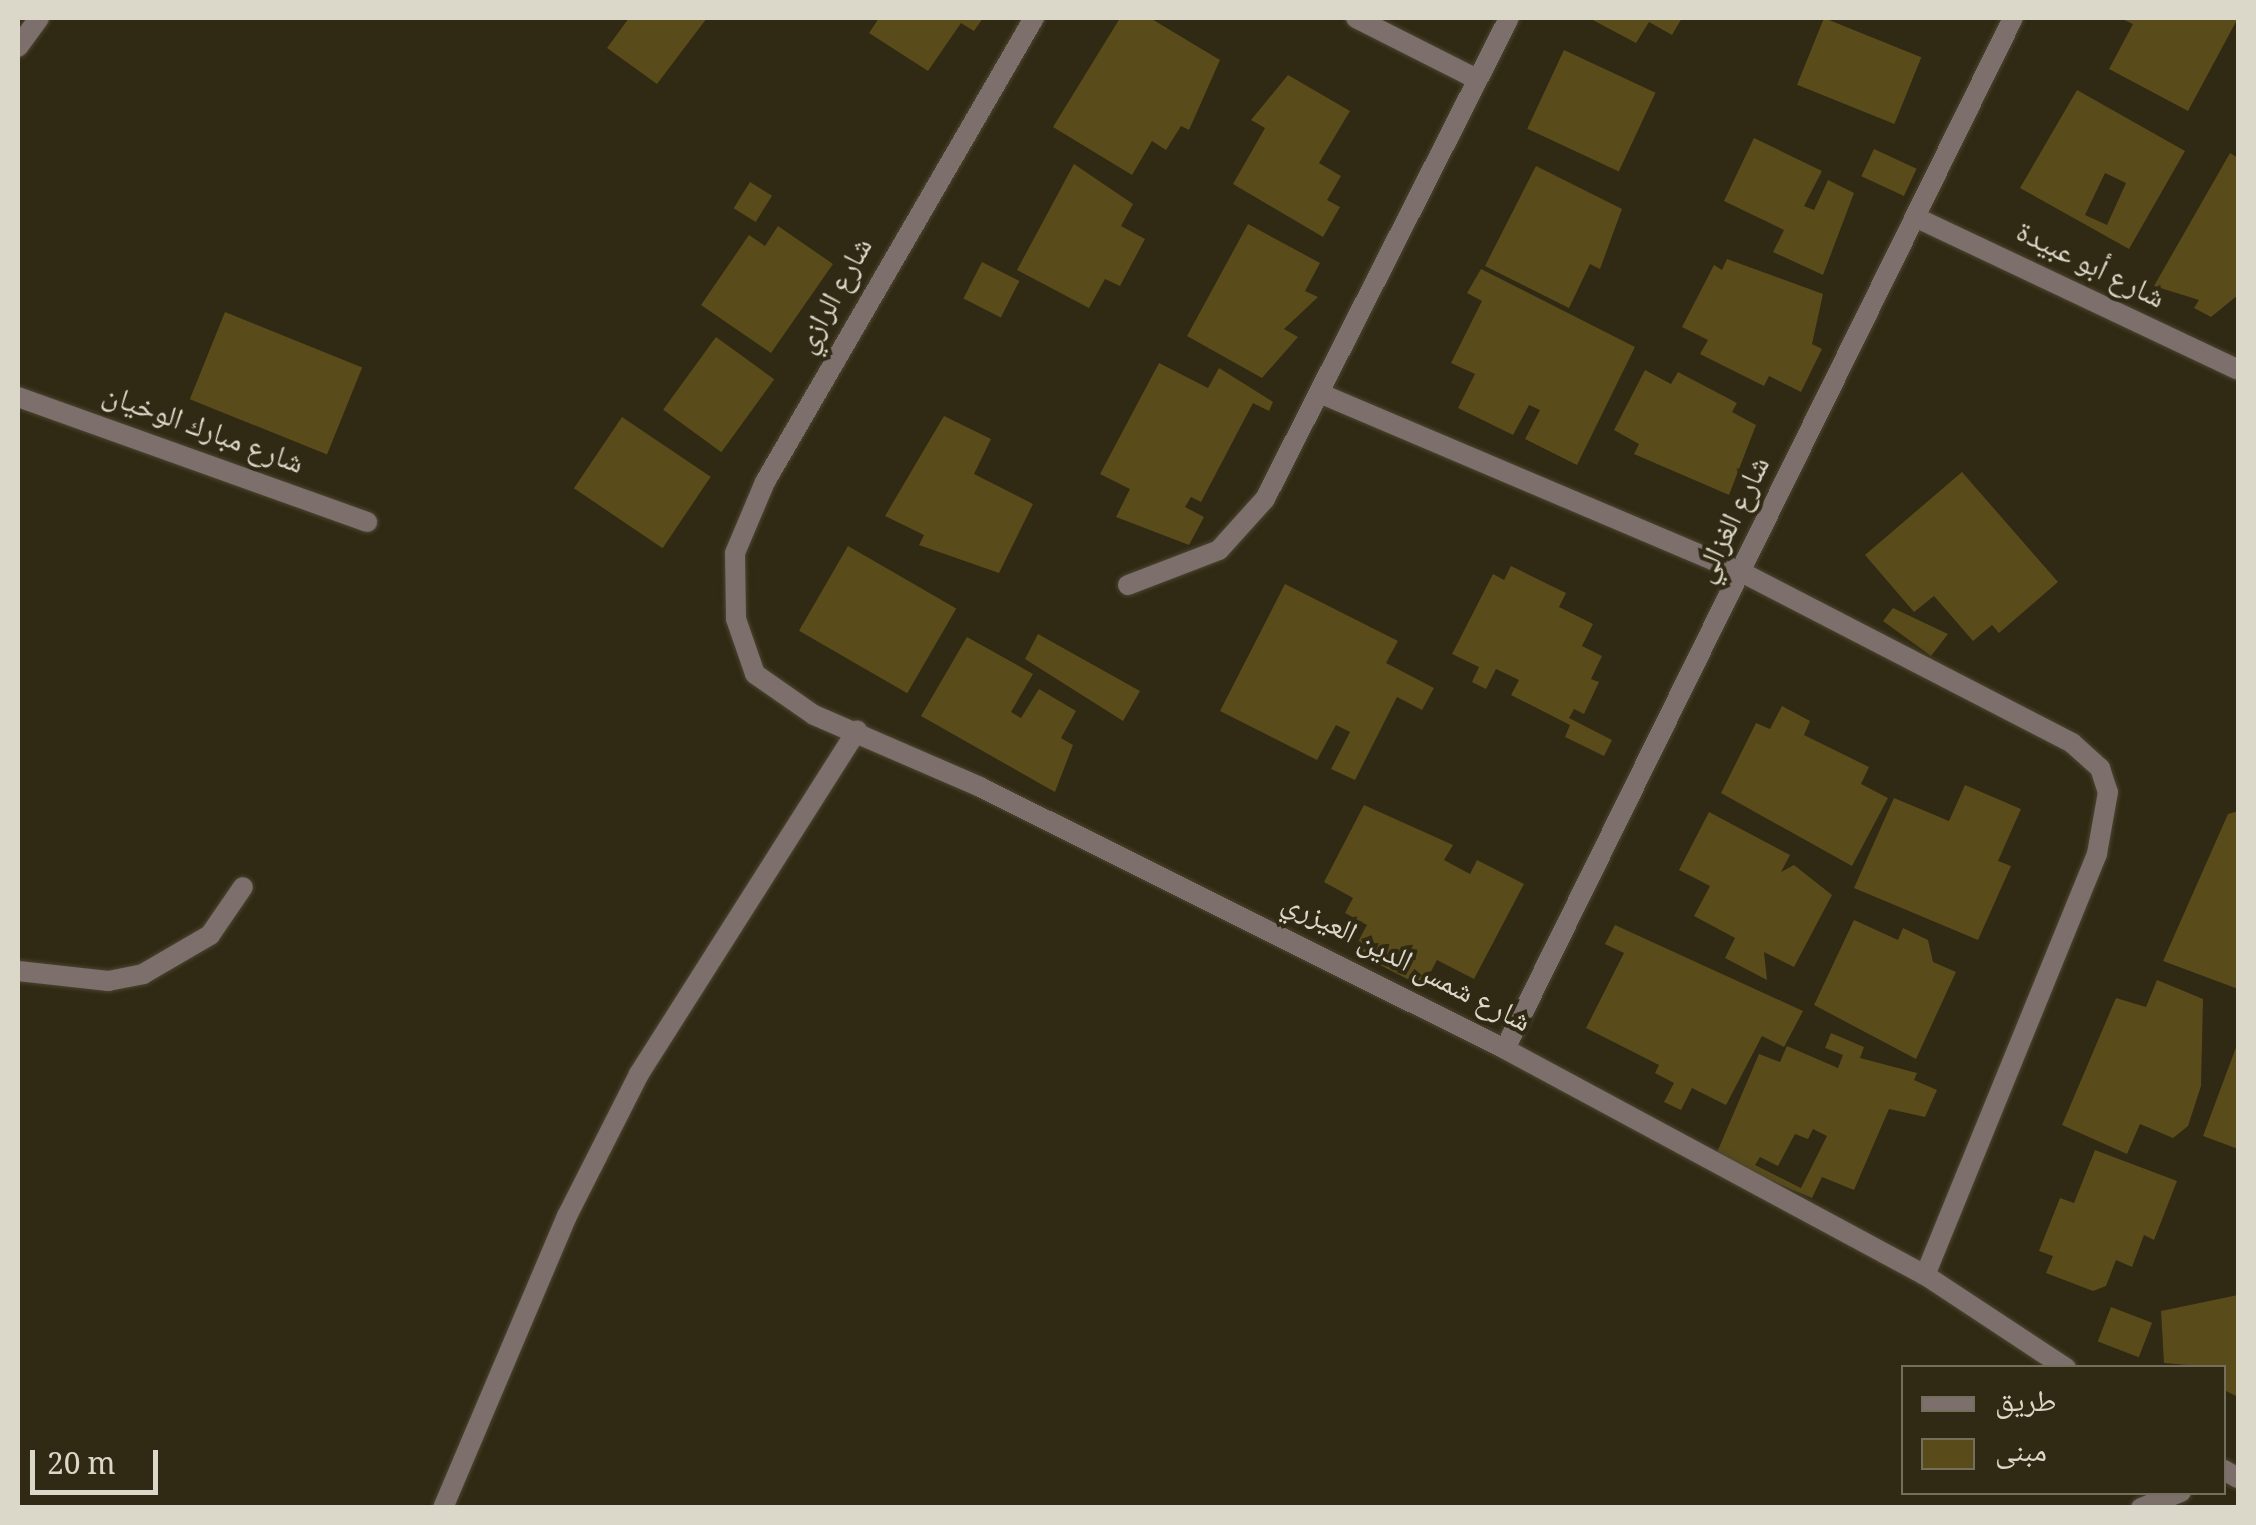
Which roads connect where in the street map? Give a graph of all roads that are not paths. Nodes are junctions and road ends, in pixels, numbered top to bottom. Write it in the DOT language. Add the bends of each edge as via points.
graph roads {
  1 [pos="39,18"];
  2 [pos="1034,18"];
  3 [pos="1356,18"];
  4 [pos="1509,18"];
  5 [pos="2013,18"];
  6 [pos="18,47"];
  7 [pos="1475,78"];
  8 [pos="1914,218"];
  9 [pos="2238,370"];
  10 [pos="1324,395"];
  11 [pos="18,397"];
  12 [pos="367,522"];
  13 [pos="1744,573"];
  14 [pos="1128,584"];
  15 [pos="736,619"];
  16 [pos="857,730"];
  17 [pos="244,887"];
  18 [pos="18,971"];
  19 [pos="1505,1048"];
  20 [pos="1925,1276"];
  21 [pos="2061,1365"];
  22 [pos="2174,1495"];
  23 [pos="443,1508"];
  24 [pos="2141,1508"];
  1 -- 6 [label="street"];
  2 -- 15 [label="street, شارع الرازي" via="766,482 735,553"];
  3 -- 7 [label="street"];
  4 -- 7 [label="street"];
  5 -- 8 [label="street, شارع الغزالي"];
  7 -- 10 [label="street"];
  8 -- 9 [label="street, شارع أبو عبيدة"];
  8 -- 13 [label="street, شارع الغزالي"];
  10 -- 13 [label="street"];
  10 -- 14 [label="street" via="1240,532 1199,561"];
  11 -- 12 [label="street, شارع مبارك الوخيان"];
  13 -- 19 [label="street, شارع الغزالي"];
  13 -- 20 [label="street" via="2072,743 2100,768 2108,792 2091,870"];
  15 -- 16 [label="street, شارع شمس الدين العيزري" via="765,686"];
  16 -- 19 [label="street, شارع شمس الدين العيزري"];
  16 -- 23 [label="street" via="640,1074 566,1216"];
  17 -- 18 [label="street" via="210,935 142,974 108,981"];
  19 -- 20 [label="street, شارع شمس الدين العيزري"];
  20 -- 21 [label="street, شارع شمس الدين العيزري"];
  22 -- 24 [label="street"];
}
